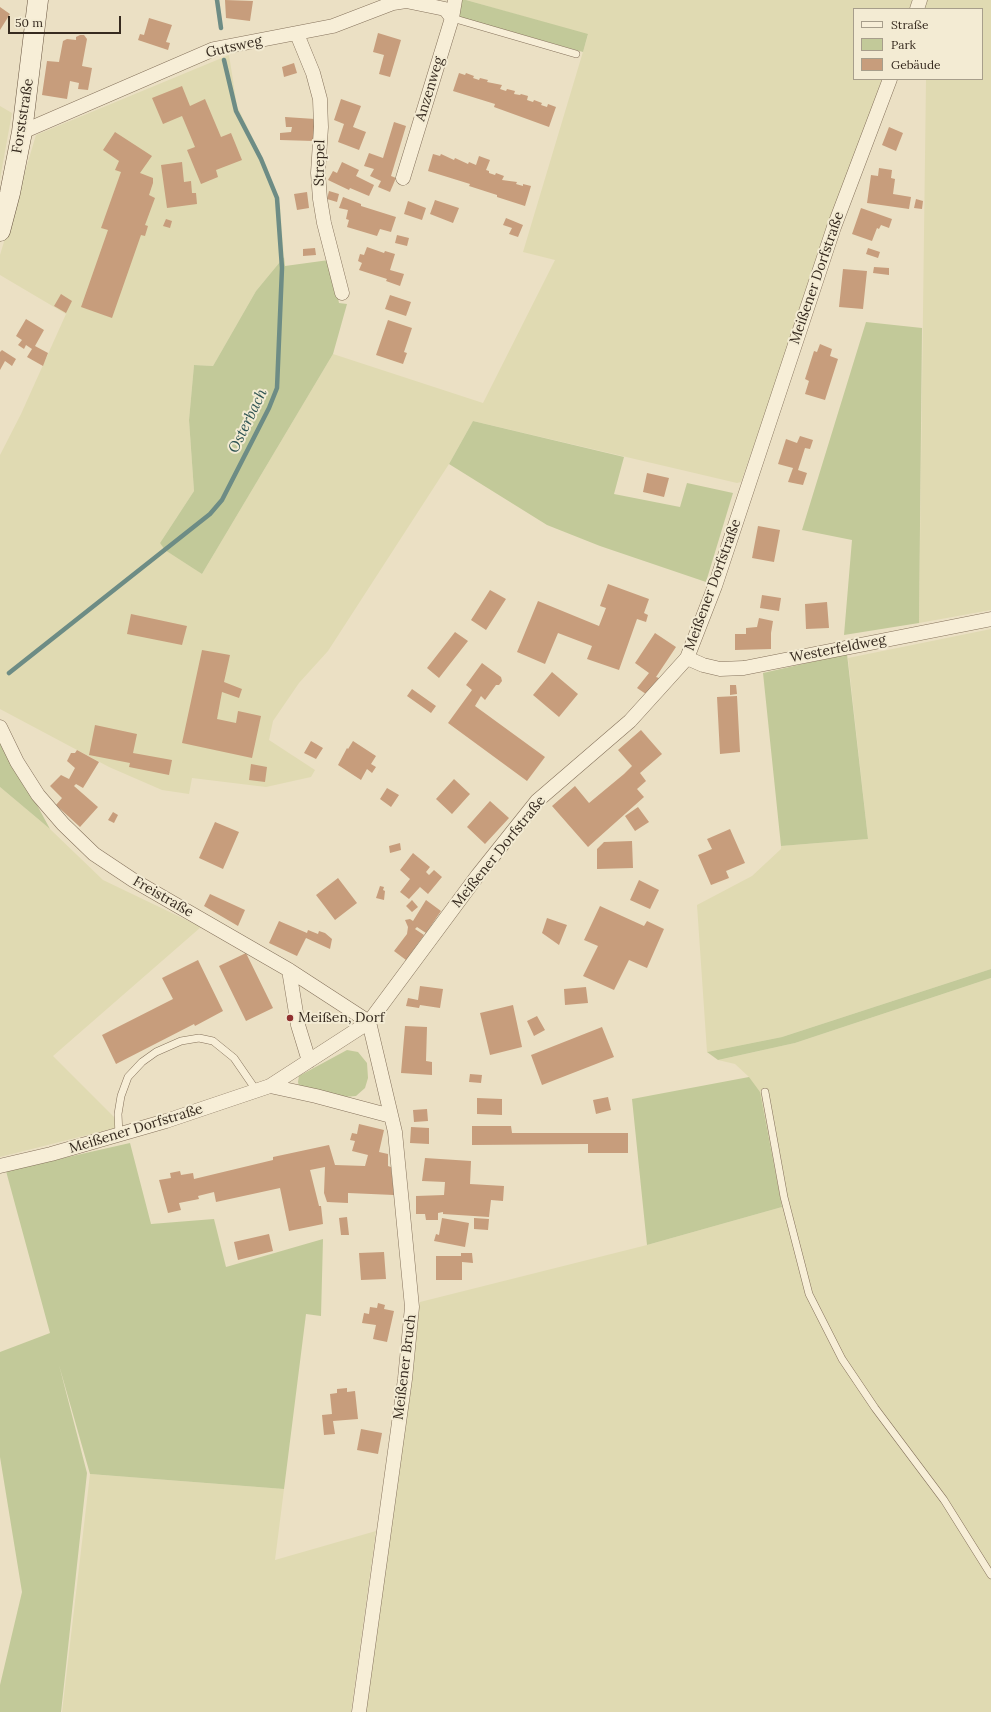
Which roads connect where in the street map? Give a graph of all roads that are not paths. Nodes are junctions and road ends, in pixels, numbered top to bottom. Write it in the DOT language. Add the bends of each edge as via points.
graph roads {
  1 [pos="38,0"];
  2 [pos="455,0"];
  3 [pos="452,18"];
  4 [pos="297,34"];
  5 [pos="576,54"];
  6 [pos="890,80"];
  7 [pos="22,132"];
  8 [pos="403,178"];
  9 [pos="0,231"];
  10 [pos="342,294"];
  11 [pos="991,619"];
  12 [pos="687,658"];
  13 [pos="0,727"];
  14 [pos="289,970"];
  15 [pos="369,1022"];
  16 [pos="309,1061"];
  17 [pos="270,1086"];
  18 [pos="256,1090"];
  19 [pos="765,1092"];
  20 [pos="391,1116"];
  21 [pos="119,1135"];
  22 [pos="0,1166"];
  23 [pos="991,1575"];
  24 [pos="359,1712"];
  1 -- 7 [label="street, Forststraße"];
  2 -- 3 [label="street, Anzenweg"];
  3 -- 4 [label="street, Gutsweg" via="445,9 406,0 333,26"];
  3 -- 5 [label="lane"];
  3 -- 8 [label="street, Anzenweg"];
  4 -- 7 [label="street, Gutsweg" via="214,49"];
  4 -- 10 [label="street, Strepel" via="313,73 320,99 320,199"];
  6 -- 12 [label="street, Meißener Dorfstraße" via="834,227 715,586"];
  7 -- 9 [label="street, Forststraße"];
  11 -- 12 [label="street, Westerfeldweg" via="744,668 720,669"];
  12 -- 15 [label="street, Meißener Dorfstraße" via="630,721 537,801 478,875"];
  13 -- 14 [label="street, Freistraße" via="17,762 38,795 94,854 133,880"];
  14 -- 15 [label="street, Freistraße"];
  14 -- 16 [label="street" via="298,1025"];
  15 -- 16 [label="street, Meißener Dorfstraße"];
  15 -- 20 [label="street, Meißener Bruch"];
  16 -- 17 [label="street, Meißener Dorfstraße"];
  17 -- 18 [label="street, Meißener Dorfstraße"];
  17 -- 20 [label="street, Meißener Dorfstraße"];
  18 -- 21 [label="street, Meißener Dorfstraße"];
  18 -- 21 [label="lane" via="234,1058 213,1041 199,1038 181,1041 156,1052 128,1077 118,1114"];
  19 -- 23 [label="lane" via="784,1197 810,1294 842,1359 944,1500"];
  20 -- 24 [label="street, Meißener Bruch" via="395,1132 412,1307 405,1379"];
  21 -- 22 [label="street, Meißener Dorfstraße"];
}
